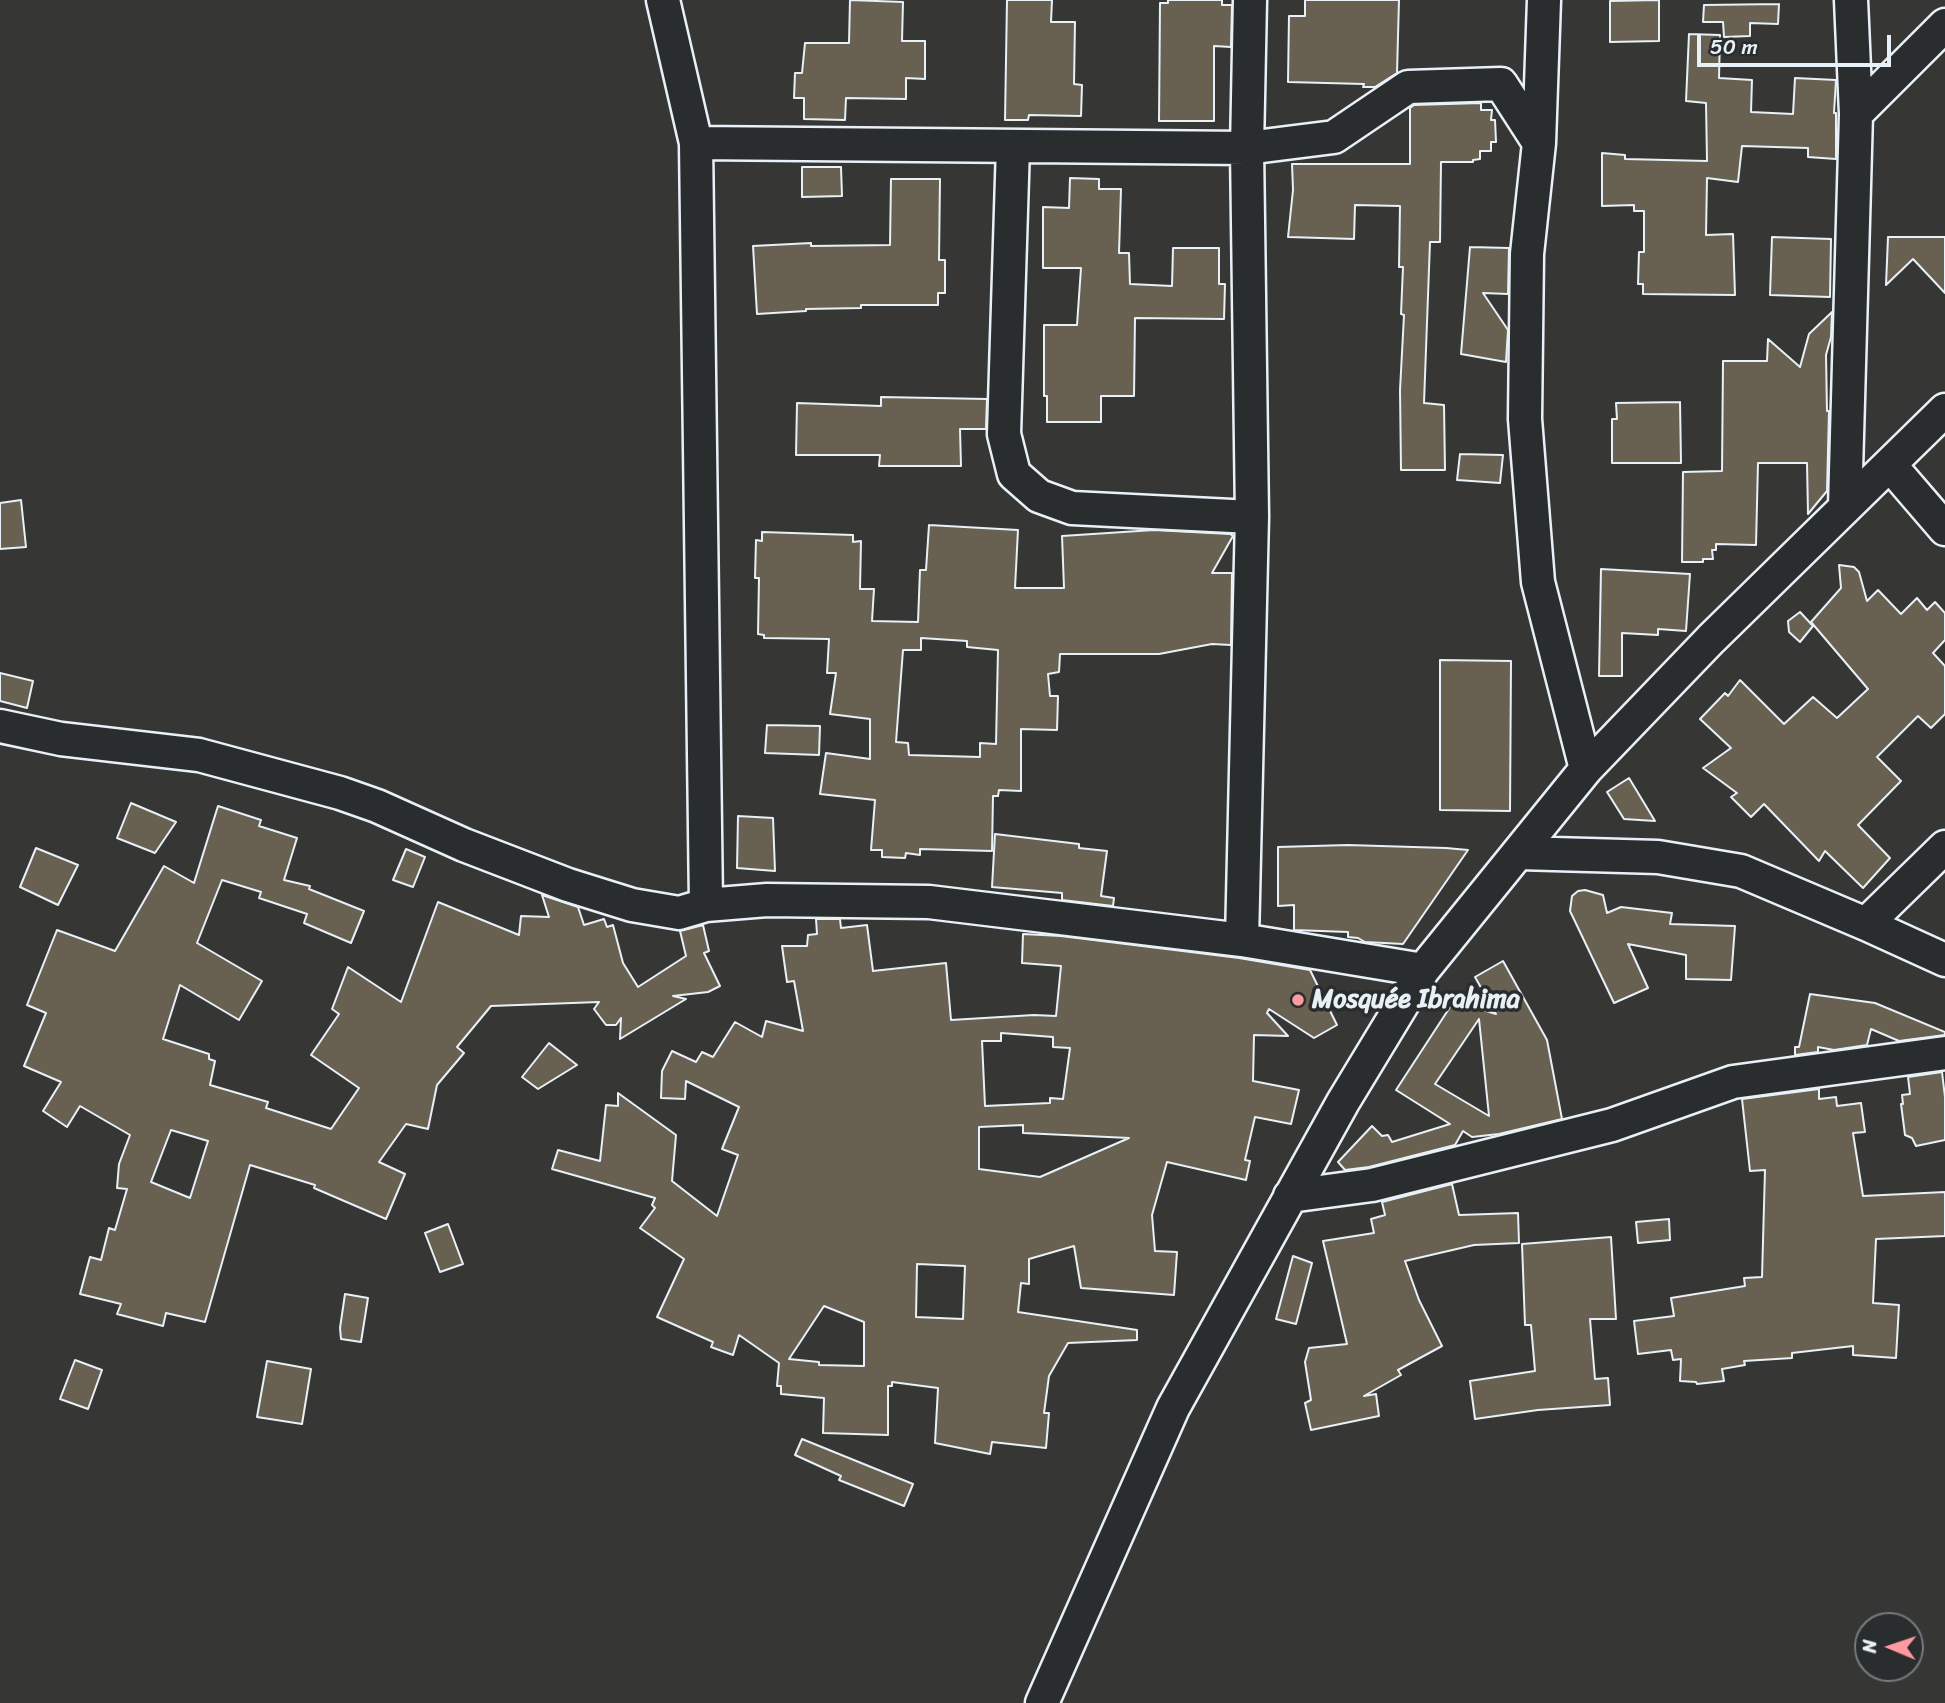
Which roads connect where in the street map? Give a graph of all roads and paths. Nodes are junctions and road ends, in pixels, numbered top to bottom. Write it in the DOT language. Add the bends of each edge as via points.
graph roads {
  1 [pos="663,0"];
  2 [pos="1250,0"];
  3 [pos="1544,0"];
  4 [pos="1851,0"];
  5 [pos="1945,25"];
  6 [pos="1856,114"];
  7 [pos="696,143"];
  8 [pos="1539,143"];
  9 [pos="1013,146"];
  10 [pos="1247,148"];
  11 [pos="1945,410"];
  12 [pos="1890,464"];
  13 [pos="1845,507"];
  14 [pos="1252,517"];
  15 [pos="1945,529"];
  16 [pos="0,726"];
  17 [pos="1586,769"];
  18 [pos="1945,847"];
  19 [pos="1519,853"];
  20 [pos="706,905"];
  21 [pos="1866,923"];
  22 [pos="1242,940"];
  23 [pos="1945,960"];
  24 [pos="1423,970"];
  25 [pos="1945,1054"];
  26 [pos="1290,1196"];
  27 [pos="1042,1703"];
  1 -- 7 [label="street"];
  2 -- 10 [label="street"];
  3 -- 8 [label="street"];
  4 -- 6 [label="street"];
  5 -- 6 [label="street"];
  6 -- 13 [label="street"];
  7 -- 9 [label="street"];
  7 -- 20 [label="street"];
  8 -- 10 [label="street" via="1501,84 1408,87 1334,137"];
  8 -- 17 [label="street" via="1527,254 1525,419 1538,582"];
  9 -- 10 [label="street"];
  9 -- 14 [label="street" via="1004,434 1014,474 1039,496 1072,508"];
  10 -- 14 [label="street"];
  11 -- 12 [label="street"];
  12 -- 13 [label="street"];
  12 -- 15 [label="street"];
  13 -- 17 [label="street"];
  14 -- 22 [label="street"];
  16 -- 20 [label="street" via="61,739 199,755 340,793 568,885 632,905 679,913"];
  17 -- 19 [label="street"];
  18 -- 21 [label="street"];
  19 -- 21 [label="street" via="1658,857 1741,871"];
  19 -- 24 [label="street"];
  20 -- 22 [label="street" via="768,900 929,902"];
  21 -- 23 [label="street"];
  22 -- 24 [label="street"];
  24 -- 26 [label="street"];
  25 -- 26 [label="street" via="1732,1082 1612,1125 1372,1185"];
  26 -- 27 [label="street" via="1173,1408"];
}
